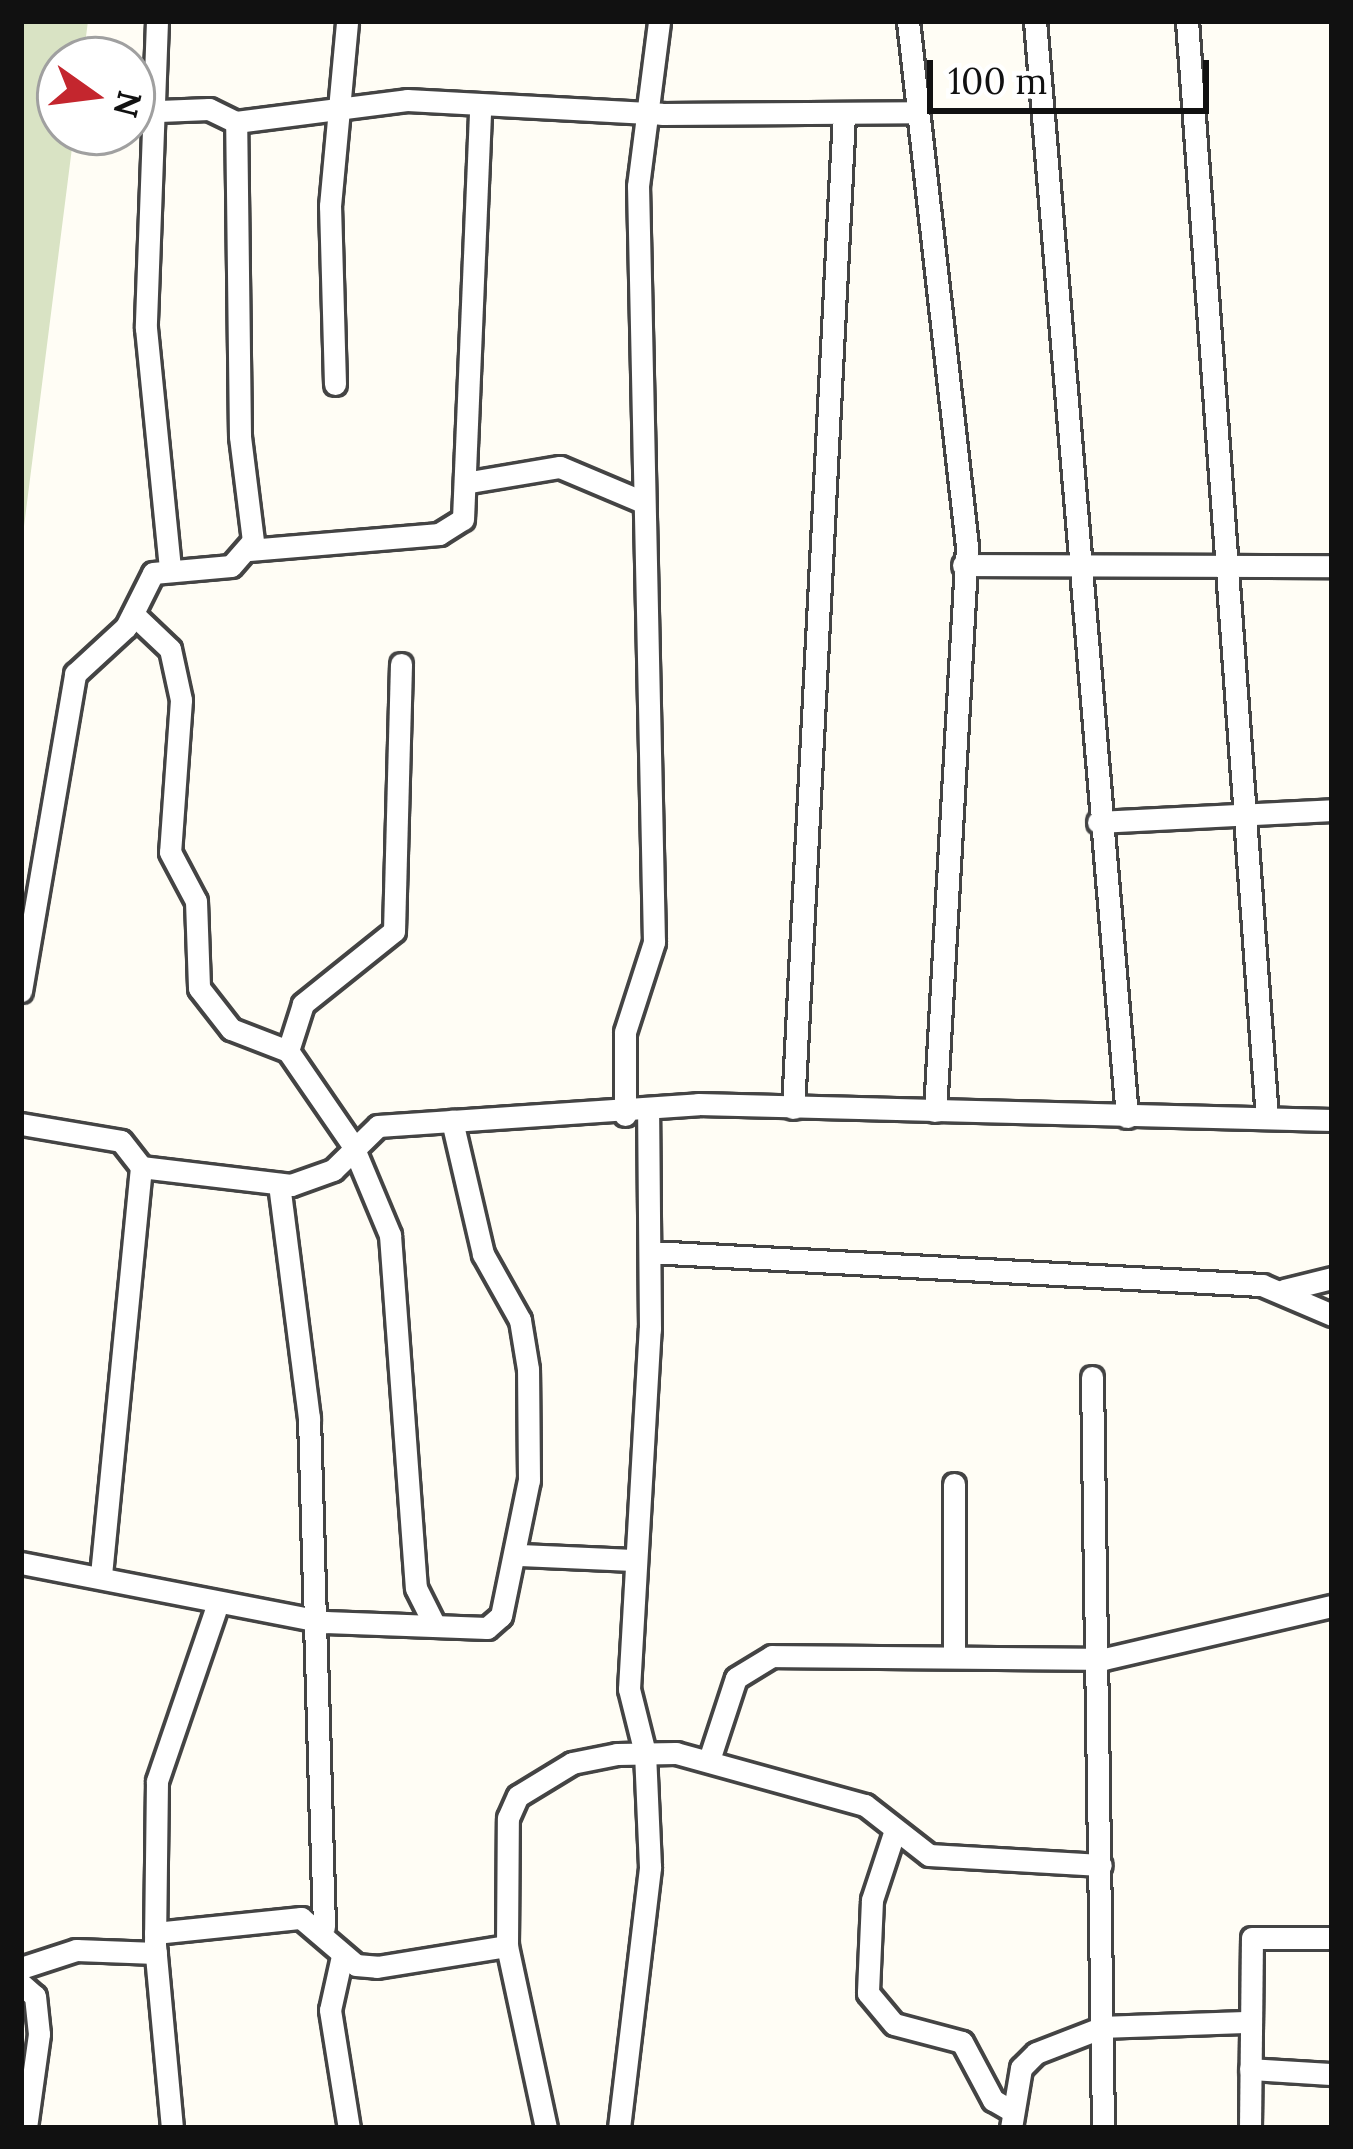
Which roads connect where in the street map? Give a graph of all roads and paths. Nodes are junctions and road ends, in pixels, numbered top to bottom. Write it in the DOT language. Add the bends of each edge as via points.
graph roads {
  1 [pos="157,21"];
  2 [pos="347,21"];
  3 [pos="659,21"];
  4 [pos="908,21"];
  5 [pos="1035,21"];
  6 [pos="1186,21"];
  7 [pos="337,106"];
  8 [pos="480,106"];
  9 [pos="159,111"];
  10 [pos="918,112"];
  11 [pos="643,113"];
  12 [pos="844,116"];
  13 [pos="236,122"];
  14 [pos="335,384"];
  15 [pos="470,482"];
  16 [pos="643,502"];
  17 [pos="249,550"];
  18 [pos="963,565"];
  19 [pos="1332,566"];
  20 [pos="1227,567"];
  21 [pos="170,568"];
  22 [pos="1079,570"];
  23 [pos="133,614"];
  24 [pos="401,664"];
  25 [pos="1332,810"];
  26 [pos="1248,817"];
  27 [pos="1098,822"];
  28 [pos="21,991"];
  29 [pos="288,1051"];
  30 [pos="793,1108"];
  31 [pos="648,1111"];
  32 [pos="935,1111"];
  33 [pos="625,1115"];
  34 [pos="1127,1117"];
  35 [pos="1267,1117"];
  36 [pos="1332,1120"];
  37 [pos="452,1121"];
  38 [pos="21,1124"];
  39 [pos="352,1144"];
  40 [pos="141,1167"];
  41 [pos="279,1184"];
  42 [pos="650,1252"];
  43 [pos="1332,1278"];
  44 [pos="1284,1290"];
  45 [pos="1332,1315"];
  46 [pos="1092,1377"];
  47 [pos="953,1484"];
  48 [pos="519,1555"];
  49 [pos="634,1560"];
  50 [pos="21,1563"];
  51 [pos="100,1572"];
  52 [pos="416,1588"];
  53 [pos="1332,1606"];
  54 [pos="216,1609"];
  55 [pos="308,1620"];
  56 [pos="387,1624"];
  57 [pos="435,1626"];
  58 [pos="953,1653"];
  59 [pos="1104,1659"];
  60 [pos="645,1753"];
  61 [pos="709,1760"];
  62 [pos="895,1830"];
  63 [pos="1101,1865"];
  64 [pos="324,1927"];
  65 [pos="1332,1938"];
  66 [pos="155,1943"];
  67 [pos="507,1946"];
  68 [pos="342,1956"];
  69 [pos="21,1969"];
  70 [pos="21,1984"];
  71 [pos="1249,2022"];
  72 [pos="1103,2027"];
  73 [pos="1250,2069"];
  74 [pos="1332,2074"];
  75 [pos="1011,2120"];
  76 [pos="26,2128"];
  77 [pos="172,2128"];
  78 [pos="349,2128"];
  79 [pos="546,2128"];
  80 [pos="619,2128"];
  81 [pos="1103,2128"];
  82 [pos="1250,2128"];
  1 -- 9 [label="street"];
  2 -- 7 [label="street"];
  3 -- 11 [label="street"];
  4 -- 10 [label="street"];
  5 -- 22 [label="street"];
  6 -- 20 [label="street"];
  7 -- 8 [label="street"];
  7 -- 13 [label="street"];
  7 -- 14 [label="street"];
  8 -- 11 [label="street"];
  8 -- 15 [label="street"];
  9 -- 13 [label="street" via="209,109"];
  9 -- 21 [label="street" via="146,328"];
  10 -- 12 [label="street"];
  10 -- 18 [label="street" via="962,436"];
  11 -- 12 [label="street"];
  11 -- 16 [label="street"];
  12 -- 30 [label="street"];
  13 -- 17 [label="street"];
  15 -- 16 [label="street" via="560,467"];
  15 -- 17 [label="street" via="463,519 439,534"];
  16 -- 33 [label="street" via="654,942 625,1032"];
  17 -- 21 [label="street" via="230,566"];
  18 -- 22 [label="street"];
  18 -- 32 [label="street"];
  19 -- 20 [label="street"];
  20 -- 22 [label="street"];
  20 -- 26 [label="street"];
  21 -- 23 [label="street" via="142,586"];
  22 -- 27 [label="street"];
  23 -- 28 [label="street" via="67,693"];
  23 -- 29 [label="street" via="170,650 181,700 170,852 196,901 199,988 231,1029"];
  24 -- 29 [label="street" via="394,931 303,1004"];
  25 -- 26 [label="street"];
  26 -- 27 [label="street"];
  26 -- 35 [label="street"];
  27 -- 34 [label="street"];
  29 -- 39 [label="street"];
  30 -- 31 [label="street"];
  30 -- 32 [label="street"];
  31 -- 33 [label="street"];
  31 -- 42 [label="street"];
  32 -- 34 [label="street"];
  33 -- 37 [label="street"];
  34 -- 35 [label="street"];
  35 -- 36 [label="street"];
  37 -- 39 [label="street" via="378,1126"];
  37 -- 48 [label="street" via="483,1253 520,1320 528,1369"];
  38 -- 40 [label="street" via="121,1141"];
  39 -- 41 [label="street" via="316,1179"];
  39 -- 52 [label="street" via="400,1294"];
  40 -- 41 [label="street"];
  40 -- 51 [label="street"];
  41 -- 55 [label="street" via="310,1418"];
  42 -- 44 [label="street"];
  42 -- 49 [label="street"];
  43 -- 44 [label="street"];
  44 -- 45 [label="street"];
  46 -- 59 [label="street"];
  47 -- 58 [label="street"];
  48 -- 49 [label="street"];
  48 -- 57 [label="street" via="501,1616 487,1628"];
  49 -- 60 [label="street" via="629,1689"];
  50 -- 51 [label="street"];
  51 -- 54 [label="street"];
  52 -- 56 [label="street"];
  52 -- 57 [label="street"];
  53 -- 59 [label="street"];
  54 -- 55 [label="street"];
  54 -- 66 [label="street" via="157,1781"];
  55 -- 56 [label="street"];
  55 -- 64 [label="street" via="328,1837"];
  56 -- 57 [label="street"];
  58 -- 59 [label="street"];
  58 -- 61 [label="street" via="748,1663"];
  59 -- 63 [label="street"];
  60 -- 61 [label="street"];
  60 -- 67 [label="street" via="572,1763 518,1796"];
  60 -- 80 [label="street" via="647,1941"];
  61 -- 62 [label="street" via="865,1805"];
  62 -- 63 [label="street" via="929,1855"];
  62 -- 75 [label="street" via="872,1900 868,1993 894,2024 962,2042"];
  63 -- 72 [label="street"];
  64 -- 66 [label="street" via="302,1918"];
  64 -- 68 [label="street"];
  65 -- 71 [label="street" via="1252,1938"];
  66 -- 69 [label="street" via="76,1950"];
  66 -- 77 [label="street"];
  67 -- 68 [label="street" via="376,1967"];
  67 -- 79 [label="street"];
  68 -- 78 [label="street" via="330,2010"];
  70 -- 76 [label="street" via="35,1996 39,2034"];
  71 -- 72 [label="street"];
  71 -- 73 [label="street"];
  72 -- 75 [label="street" via="1036,2053"];
  72 -- 81 [label="street"];
  73 -- 74 [label="street"];
  73 -- 82 [label="street"];
}
